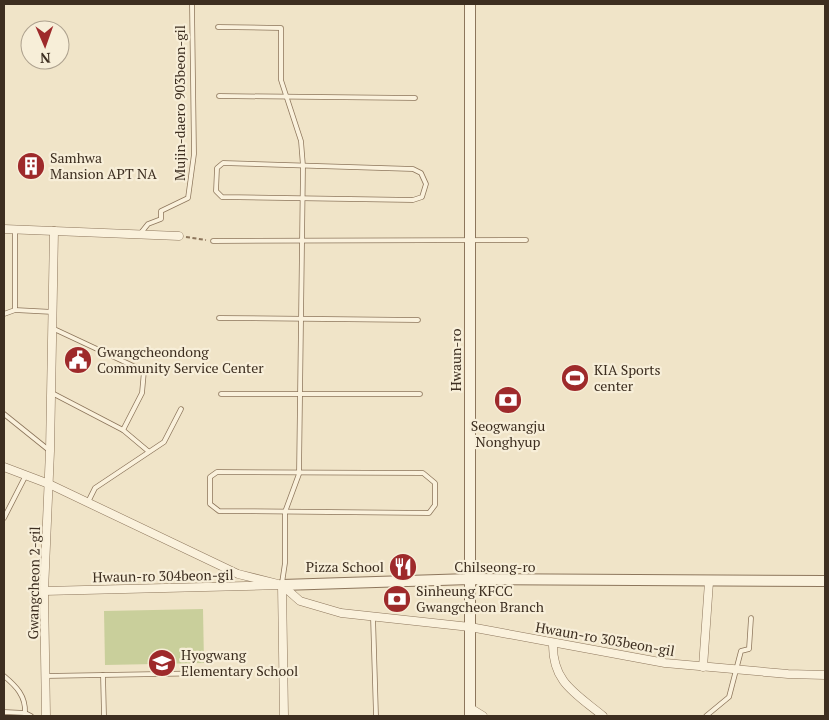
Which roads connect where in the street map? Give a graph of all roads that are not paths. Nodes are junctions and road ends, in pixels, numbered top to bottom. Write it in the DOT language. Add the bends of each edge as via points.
graph roads {
  1 [pos="192,4"];
  2 [pos="470,4"];
  3 [pos="218,27"];
  4 [pos="219,96"];
  5 [pos="287,98"];
  6 [pos="415,98"];
  7 [pos="303,166"];
  8 [pos="303,199"];
  9 [pos="4,229"];
  10 [pos="14,230"];
  11 [pos="54,231"];
  12 [pos="140,234"];
  13 [pos="179,236"];
  14 [pos="526,240"];
  15 [pos="213,241"];
  16 [pos="302,241"];
  17 [pos="470,241"];
  18 [pos="15,310"];
  19 [pos="53,312"];
  20 [pos="4,314"];
  21 [pos="219,318"];
  22 [pos="300,320"];
  23 [pos="418,320"];
  24 [pos="52,328"];
  25 [pos="51,392"];
  26 [pos="301,393"];
  27 [pos="221,394"];
  28 [pos="420,394"];
  29 [pos="181,409"];
  30 [pos="4,414"];
  31 [pos="123,430"];
  32 [pos="50,451"];
  33 [pos="148,451"];
  34 [pos="4,466"];
  35 [pos="299,474"];
  36 [pos="26,475"];
  37 [pos="49,484"];
  38 [pos="88,502"];
  39 [pos="285,512"];
  40 [pos="4,518"];
  41 [pos="470,579"];
  42 [pos="825,581"];
  43 [pos="709,582"];
  44 [pos="282,585"];
  45 [pos="44,591"];
  46 [pos="373,617"];
  47 [pos="751,618"];
  48 [pos="470,627"];
  49 [pos="554,643"];
  50 [pos="703,667"];
  51 [pos="737,670"];
  52 [pos="216,673"];
  53 [pos="103,675"];
  54 [pos="825,675"];
  55 [pos="4,676"];
  56 [pos="45,676"];
  57 [pos="4,712"];
  58 [pos="470,712"];
  59 [pos="25,713"];
  60 [pos="32,716"];
  61 [pos="46,716"];
  62 [pos="104,716"];
  63 [pos="284,716"];
  64 [pos="376,716"];
  65 [pos="483,716"];
  66 [pos="603,716"];
  67 [pos="706,716"];
  1 -- 12 [label="lane, Mujin-daero 903beon-gil" via="194,154 190,192 188,198 161,211 161,218 148,224"];
  2 -- 17 [label="street, Hwaun-ro"];
  3 -- 5 [label="lane" via="281,28 281,80"];
  4 -- 5 [label="lane"];
  5 -- 6 [label="lane"];
  5 -- 7 [label="lane" via="301,141"];
  7 -- 8 [label="lane"];
  7 -- 8 [label="lane" via="224,163 217,168 216,180 216,191 222,197"];
  7 -- 8 [label="lane" via="413,169 421,173 426,184 422,196 414,200"];
  8 -- 16 [label="lane"];
  9 -- 10 [label="street"];
  10 -- 11 [label="street"];
  10 -- 18 [label="lane"];
  11 -- 12 [label="street"];
  11 -- 19 [label="street, Gwangcheon 2-gil"];
  12 -- 13 [label="street"];
  14 -- 17 [label="lane"];
  15 -- 16 [label="lane"];
  16 -- 17 [label="lane"];
  16 -- 22 [label="lane"];
  17 -- 41 [label="street, Hwaun-ro"];
  18 -- 19 [label="lane"];
  18 -- 20 [label="lane"];
  19 -- 24 [label="street, Gwangcheon 2-gil"];
  21 -- 22 [label="lane"];
  22 -- 23 [label="lane"];
  22 -- 26 [label="lane"];
  24 -- 25 [label="street, Gwangcheon 2-gil"];
  24 -- 31 [label="lane" via="144,371 142,393"];
  25 -- 31 [label="lane"];
  25 -- 32 [label="street, Gwangcheon 2-gil"];
  26 -- 27 [label="lane"];
  26 -- 28 [label="lane"];
  26 -- 35 [label="lane"];
  29 -- 33 [label="lane" via="164,442"];
  30 -- 32 [label="lane"];
  31 -- 33 [label="lane"];
  32 -- 37 [label="street, Gwangcheon 2-gil"];
  33 -- 38 [label="lane" via="96,488"];
  34 -- 36 [label="street, Hwaun-ro 304beon-gil"];
  35 -- 39 [label="lane"];
  35 -- 39 [label="lane" via="217,472 210,477 210,504 219,510"];
  35 -- 39 [label="lane" via="423,474 435,483 435,505 429,513"];
  36 -- 37 [label="street, Hwaun-ro 304beon-gil"];
  36 -- 40 [label="lane"];
  37 -- 38 [label="street, Hwaun-ro 304beon-gil"];
  37 -- 45 [label="street, Gwangcheon 2-gil"];
  38 -- 44 [label="street, Hwaun-ro 304beon-gil" via="238,574"];
  39 -- 44 [label="lane"];
  41 -- 43 [label="street, Chilseong-ro"];
  41 -- 44 [label="street, Chilseong-ro"];
  41 -- 48 [label="street, Hwaun-ro"];
  42 -- 43 [label="street, Chilseong-ro"];
  43 -- 50 [label="street"];
  44 -- 45 [label="street, Hwaun-ro 304beon-gil"];
  44 -- 46 [label="street, Hwaun-ro 304beon-gil" via="307,604"];
  44 -- 63 [label="street"];
  45 -- 56 [label="street, Gwangcheon 2-gil"];
  46 -- 48 [label="street, Hwaun-ro 304beon-gil"];
  46 -- 64 [label="lane"];
  47 -- 51 [label="lane" via="749,648 741,652"];
  48 -- 49 [label="street, Hwaun-ro 303beon-gil"];
  48 -- 58 [label="street, Hwaun-ro"];
  49 -- 50 [label="street, Hwaun-ro 303beon-gil"];
  49 -- 66 [label="street" via="556,672"];
  50 -- 51 [label="street, Hwaun-ro 303beon-gil"];
  51 -- 54 [label="street, Hwaun-ro 303beon-gil"];
  51 -- 67 [label="lane" via="729,697"];
  52 -- 53 [label="lane"];
  53 -- 56 [label="lane"];
  53 -- 62 [label="lane"];
  55 -- 59 [label="lane" via="18,689 26,703"];
  56 -- 61 [label="street, Gwangcheon 2-gil"];
  57 -- 59 [label="lane"];
  58 -- 65 [label="street"];
  59 -- 60 [label="lane"];
}
